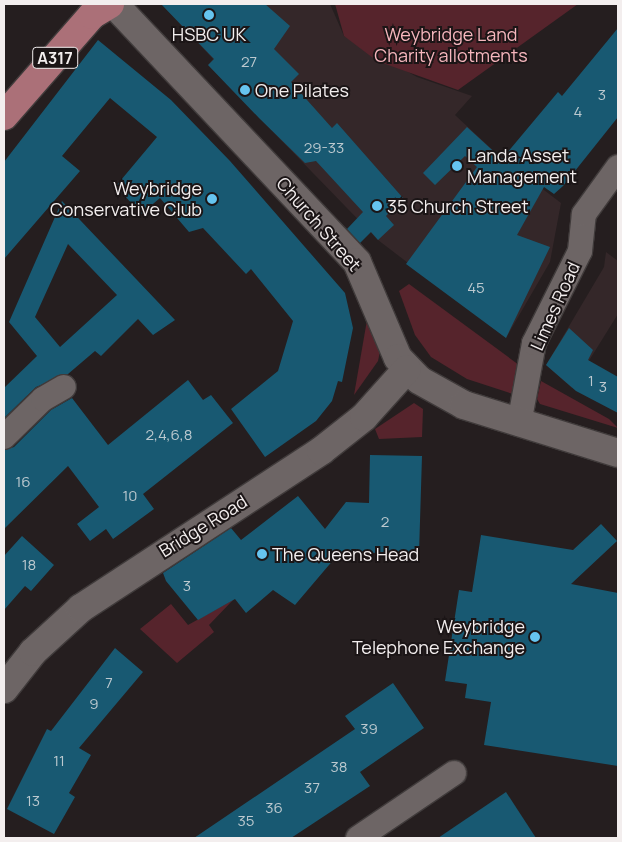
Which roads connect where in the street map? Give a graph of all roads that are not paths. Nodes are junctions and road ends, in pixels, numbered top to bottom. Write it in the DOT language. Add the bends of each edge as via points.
graph roads {
  1 [pos="110,4"];
  2 [pos="114,4"];
  3 [pos="4,116"];
  4 [pos="618,167"];
  5 [pos="407,369"];
  6 [pos="64,387"];
  7 [pos="519,424"];
  8 [pos="4,437"];
  9 [pos="618,453"];
  10 [pos="4,689"];
  11 [pos="454,773"];
  12 [pos="358,838"];
  1 -- 3 [label="main road, A317" via="92,15"];
  2 -- 5 [label="main road, Church Street" via="357,262 390,342"];
  4 -- 7 [label="street, Limes Road" via="584,214 580,251 534,343"];
  5 -- 7 [label="main road, Church Street" via="446,397"];
  5 -- 10 [label="main road, Bridge Road" via="364,418 321,451 81,608 33,652"];
  6 -- 8 [label="street" via="42,399"];
  7 -- 9 [label="main road, Church Street"];
  11 -- 12 [label="street"];
}
